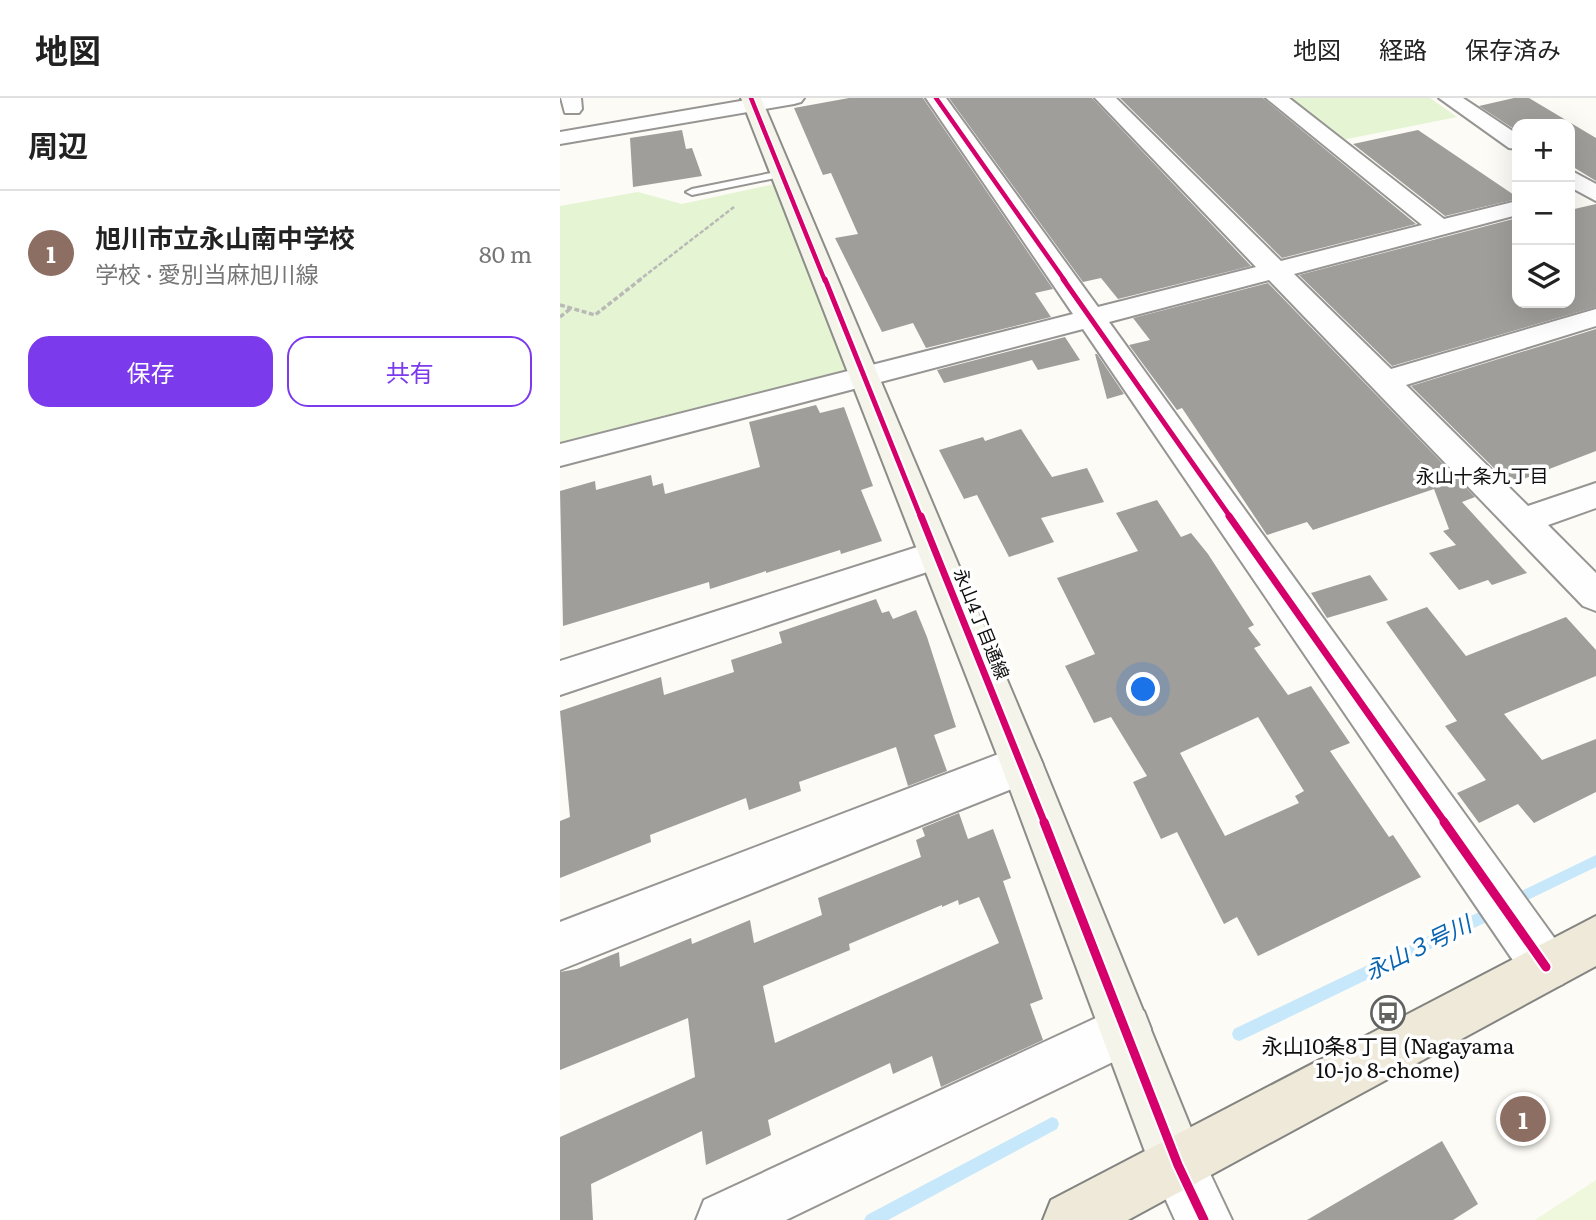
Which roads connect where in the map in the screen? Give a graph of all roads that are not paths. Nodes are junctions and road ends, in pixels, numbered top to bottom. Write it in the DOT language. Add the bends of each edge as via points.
graph roads {
  1 [pos="794,98"];
  2 [pos="936,98"];
  3 [pos="1105,98"];
  4 [pos="1276,98"];
  5 [pos="1448,98"];
  6 [pos="752,102"];
  7 [pos="560,138"];
  8 [pos="1512,140"];
  9 [pos="781,174"];
  10 [pos="692,192"];
  11 [pos="1512,209"];
  12 [pos="1439,227"];
  13 [pos="1276,270"];
  14 [pos="1596,317"];
  15 [pos="1088,318"];
  16 [pos="865,376"];
  17 [pos="1382,382"];
  18 [pos="560,455"];
  19 [pos="1596,495"];
  20 [pos="1523,522"];
  21 [pos="936,555"];
  22 [pos="1596,596"];
  23 [pos="560,678"];
  24 [pos="1022,765"];
  25 [pos="1596,940"];
  26 [pos="560,946"];
  27 [pos="1533,949"];
  28 [pos="1126,1029"];
  29 [pos="1178,1165"];
  30 [pos="724,1220"];
  31 [pos="1071,1220"];
  32 [pos="1204,1220"];
  1 -- 6 [label="street"];
  2 -- 15 [label="street"];
  3 -- 13 [label="street"];
  4 -- 12 [label="street"];
  5 -- 8 [label="street"];
  6 -- 7 [label="street"];
  6 -- 9 [label="street, 永山4丁目通線"];
  9 -- 10 [label="lane"];
  9 -- 16 [label="street, 永山4丁目通線"];
  11 -- 12 [label="street"];
  12 -- 13 [label="street"];
  13 -- 15 [label="street"];
  13 -- 17 [label="street"];
  14 -- 17 [label="street"];
  15 -- 16 [label="street"];
  15 -- 27 [label="street"];
  16 -- 18 [label="street"];
  16 -- 21 [label="street, 永山4丁目通線"];
  17 -- 20 [label="street"];
  19 -- 20 [label="street"];
  20 -- 22 [label="street"];
  21 -- 23 [label="street"];
  21 -- 24 [label="street, 永山4丁目通線"];
  24 -- 26 [label="street"];
  24 -- 28 [label="street, 永山4丁目通線"];
  25 -- 27 [label="main road"];
  27 -- 29 [label="main road"];
  28 -- 29 [label="street, 永山4丁目通線"];
  28 -- 30 [label="street"];
  29 -- 31 [label="main road"];
  29 -- 32 [label="street"];
}
